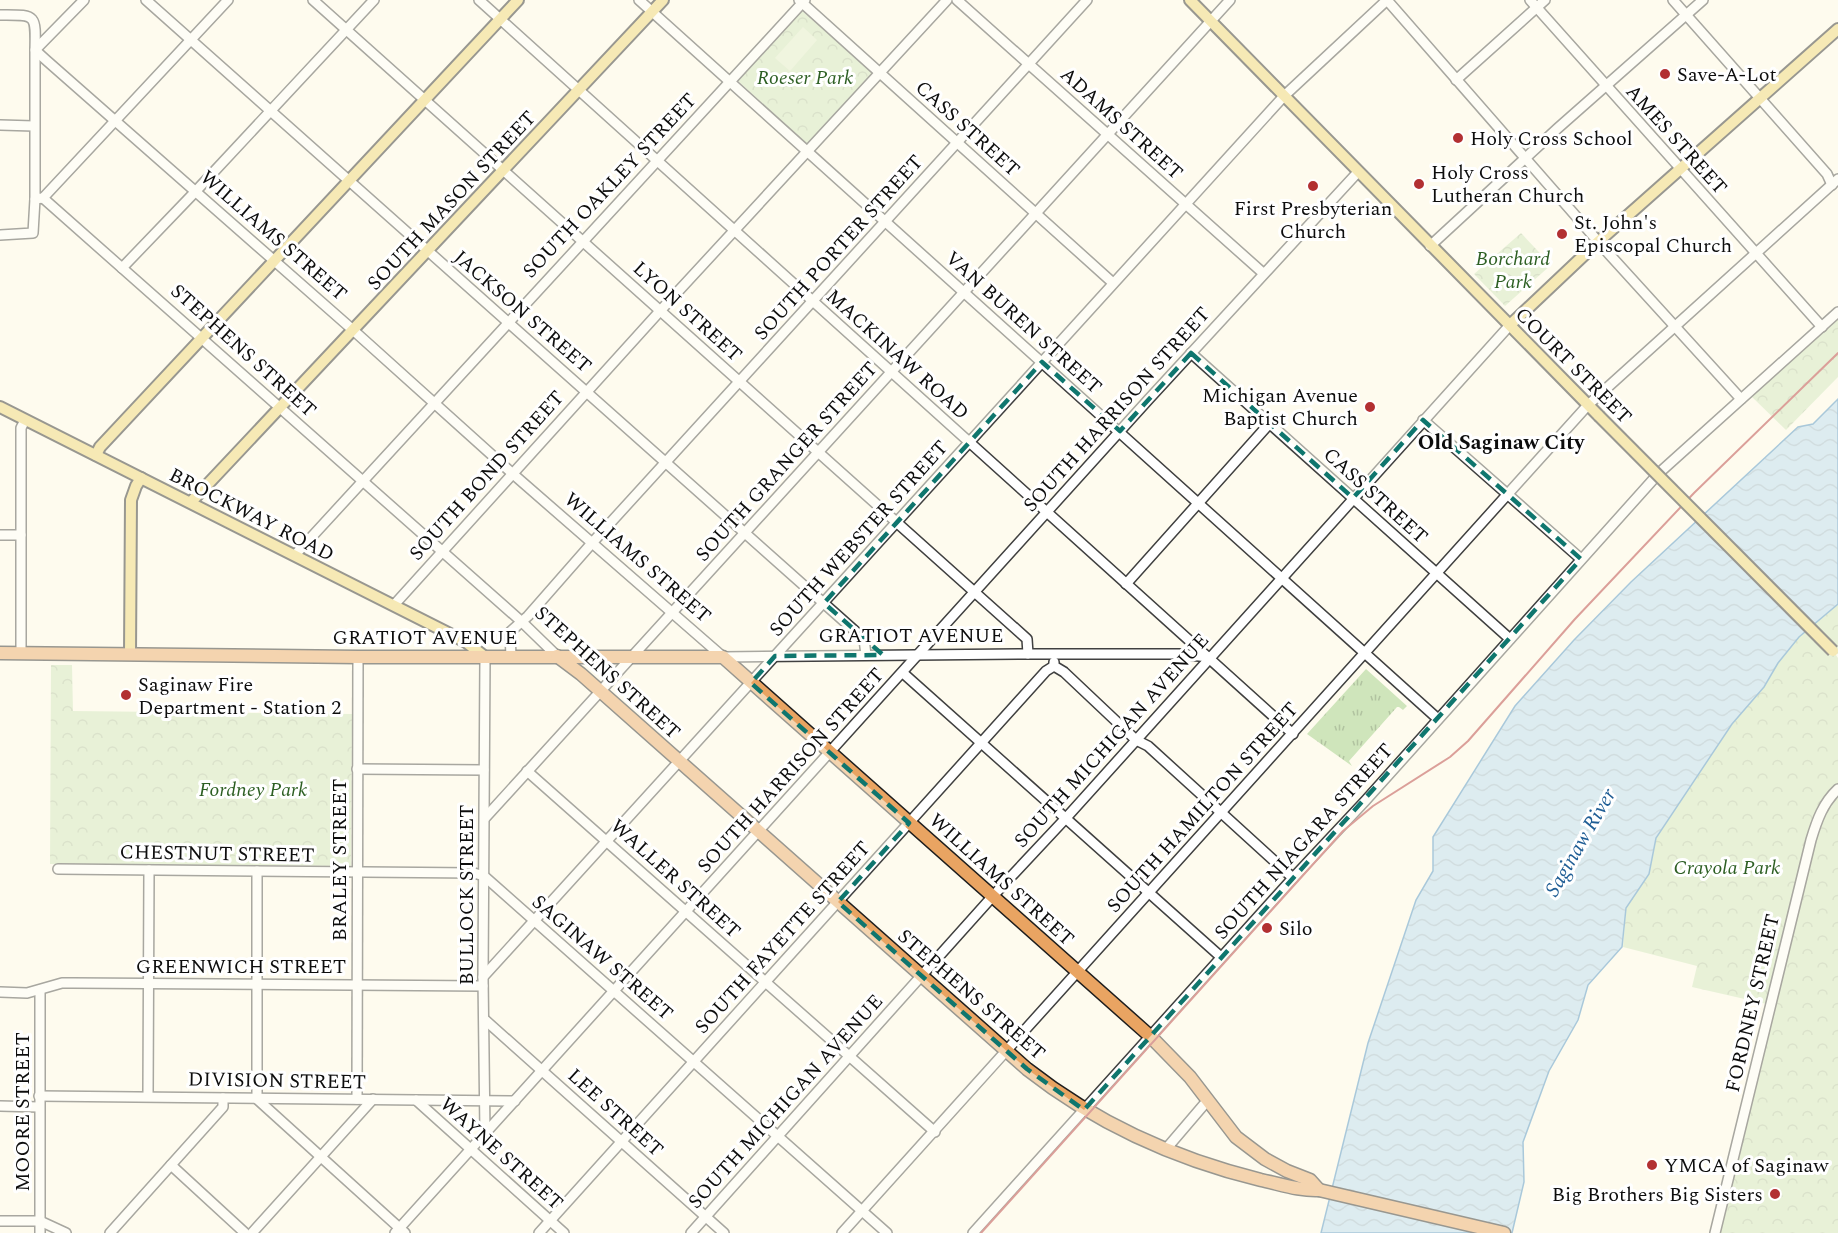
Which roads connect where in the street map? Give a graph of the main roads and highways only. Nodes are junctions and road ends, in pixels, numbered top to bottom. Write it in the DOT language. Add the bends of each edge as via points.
graph roads {
  1 [pos="518,0"];
  2 [pos="663,0"];
  3 [pos="1190,0"];
  4 [pos="1838,29"];
  5 [pos="1510,325"];
  6 [pos="0,407"];
  7 [pos="96,455"];
  8 [pos="141,478"];
  9 [pos="191,502"];
  10 [pos="0,653"];
  11 [pos="130,654"];
  12 [pos="1836,654"];
  13 [pos="557,656"];
  14 [pos="485,657"];
  15 [pos="723,657"];
  16 [pos="1319,1190"];
  17 [pos="1504,1233"];
  1 -- 7 [label="main road"];
  2 -- 9 [label="main road, SOUTH MASON STREET"];
  3 -- 5 [label="main road, COURT STREET"];
  4 -- 5 [label="main road"];
  5 -- 12 [label="main road, COURT STREET, bridge"];
  6 -- 7 [label="main road, BROCKWAY ROAD"];
  7 -- 8 [label="main road, BROCKWAY ROAD"];
  8 -- 9 [label="main road, BROCKWAY ROAD"];
  8 -- 11 [label="main road" via="131,501"];
  9 -- 14 [label="main road, BROCKWAY ROAD" via="466,642"];
  10 -- 11 [label="highway, GRATIOT AVENUE"];
  11 -- 14 [label="highway, GRATIOT AVENUE"];
  13 -- 14 [label="highway, GRATIOT AVENUE"];
  13 -- 15 [label="highway, GRATIOT AVENUE"];
  13 -- 16 [label="highway, STEPHENS STREET" via="1041,1080 1084,1110 1166,1149 1242,1175"];
  15 -- 16 [label="highway, WILLIAMS STREET" via="1150,1036 1186,1072 1236,1137 1254,1152 1310,1180"];
  16 -- 17 [label="highway, STEPHENS STREET"];
}
